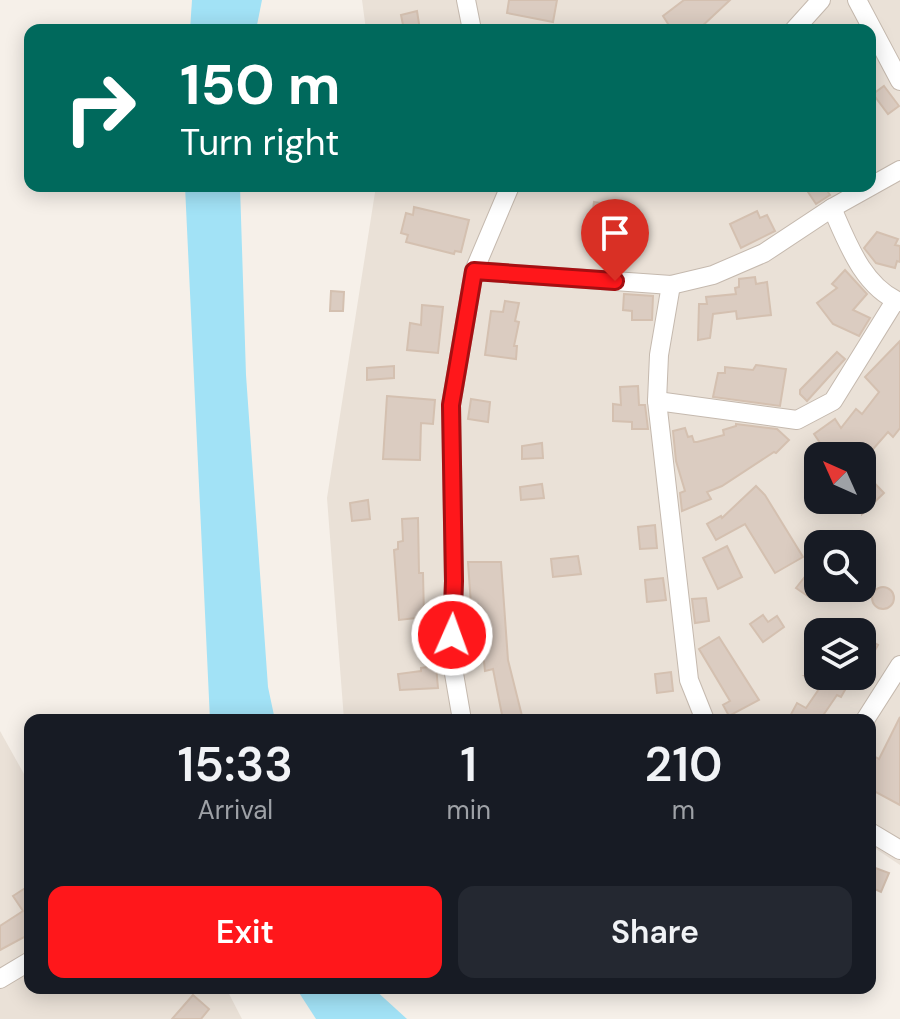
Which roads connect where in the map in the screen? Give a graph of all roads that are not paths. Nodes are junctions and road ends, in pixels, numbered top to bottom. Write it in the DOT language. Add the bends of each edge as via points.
graph roads {
  1 [pos="466,0"];
  2 [pos="821,0"];
  3 [pos="857,0"];
  4 [pos="471,24"];
  5 [pos="799,24"];
  6 [pos="870,24"];
  7 [pos="876,36"];
  8 [pos="900,81"];
  9 [pos="900,170"];
  10 [pos="876,183"];
  11 [pos="507,192"];
  12 [pos="861,192"];
  13 [pos="832,208"];
  14 [pos="474,271"];
  15 [pos="671,285"];
  16 [pos="898,302"];
  17 [pos="657,401"];
  18 [pos="897,676"];
  19 [pos="461,714"];
  20 [pos="703,714"];
  21 [pos="869,714"];
  22 [pos="876,836"];
  23 [pos="900,850"];
  24 [pos="24,965"];
  25 [pos="0,979"];
  1 -- 4 [label="street"];
  2 -- 5 [label="street"];
  3 -- 6 [label="street"];
  7 -- 8 [label="street"];
  9 -- 10 [label="street"];
  11 -- 14 [label="street"];
  12 -- 13 [label="street"];
  13 -- 15 [label="street" via="764,253 713,275"];
  13 -- 16 [label="street" via="851,252"];
  14 -- 15 [label="street"];
  14 -- 19 [label="street" via="451,405 452,662"];
  15 -- 17 [label="street"];
  16 -- 17 [label="street" via="833,401 797,420"];
  17 -- 20 [label="street" via="689,680"];
  18 -- 21 [label="street"];
  22 -- 23 [label="street"];
  24 -- 25 [label="street"];
}
